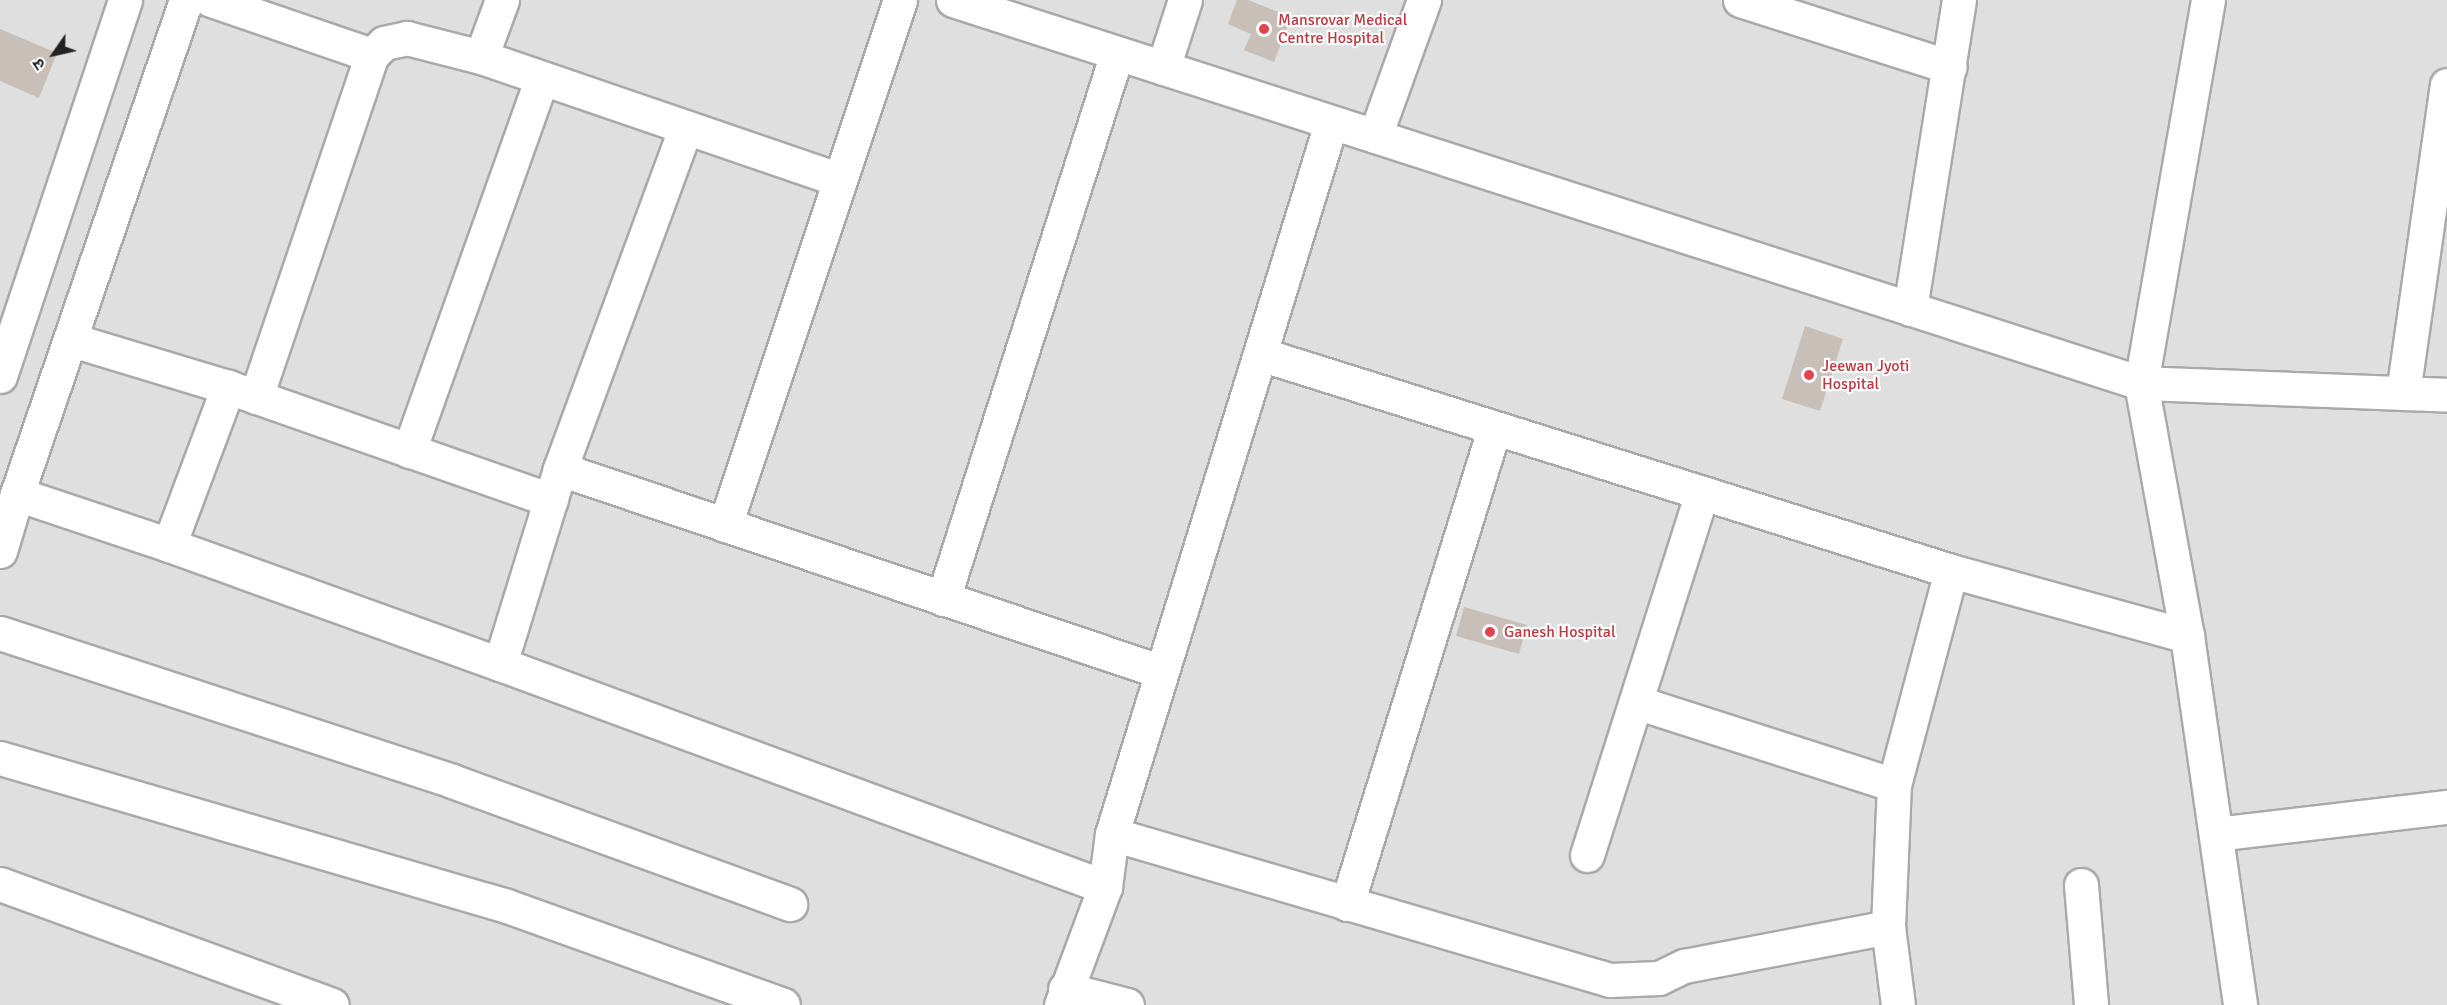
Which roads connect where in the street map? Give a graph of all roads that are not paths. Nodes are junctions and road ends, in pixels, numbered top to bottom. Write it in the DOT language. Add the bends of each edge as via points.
graph roads {
  1 [pos="125,0"];
  2 [pos="186,0"];
  3 [pos="211,0"];
  4 [pos="502,0"];
  5 [pos="900,0"];
  6 [pos="954,0"];
  7 [pos="1185,0"];
  8 [pos="1424,0"];
  9 [pos="1740,0"];
  10 [pos="1959,0"];
  11 [pos="2208,0"];
  12 [pos="1117,53"];
  13 [pos="372,55"];
  14 [pos="481,57"];
  15 [pos="1950,67"];
  16 [pos="1163,68"];
  17 [pos="541,80"];
  18 [pos="2447,85"];
  19 [pos="1331,123"];
  20 [pos="686,128"];
  21 [pos="1375,136"];
  22 [pos="840,180"];
  23 [pos="1910,309"];
  24 [pos="72,340"];
  25 [pos="1260,354"];
  26 [pos="0,376"];
  27 [pos="2141,383"];
  28 [pos="242,392"];
  29 [pos="2403,393"];
  30 [pos="2447,395"];
  31 [pos="1494,428"];
  32 [pos="409,451"];
  33 [pos="560,469"];
  34 [pos="1701,493"];
  35 [pos="17,494"];
  36 [pos="551,500"];
  37 [pos="725,525"];
  38 [pos="169,545"];
  39 [pos="0,551"];
  40 [pos="1952,571"];
  41 [pos="943,599"];
  42 [pos="0,633"];
  43 [pos="2187,636"];
  44 [pos="500,664"];
  45 [pos="1162,672"];
  46 [pos="1636,702"];
  47 [pos="0,758"];
  48 [pos="1894,785"];
  49 [pos="2447,807"];
  50 [pos="1112,834"];
  51 [pos="2216,834"];
  52 [pos="1587,855"];
  53 [pos="0,884"];
  54 [pos="2081,885"];
  55 [pos="1104,887"];
  56 [pos="789,904"];
  57 [pos="1347,904"];
  58 [pos="1888,927"];
  59 [pos="1660,991"];
  60 [pos="1063,997"];
  61 [pos="332,1005"];
  62 [pos="783,1005"];
  63 [pos="1127,1005"];
  64 [pos="1899,1005"];
  65 [pos="2091,1005"];
  66 [pos="2240,1005"];
  1 -- 26 [label="street"];
  2 -- 24 [label="street"];
  3 -- 13 [label="street"];
  4 -- 14 [label="street"];
  5 -- 22 [label="street"];
  6 -- 12 [label="street"];
  7 -- 16 [label="street"];
  8 -- 21 [label="street"];
  9 -- 15 [label="street"];
  10 -- 15 [label="street"];
  11 -- 27 [label="street"];
  12 -- 16 [label="street"];
  12 -- 41 [label="street"];
  13 -- 14 [label="street" via="384,43 407,38"];
  13 -- 28 [label="street"];
  14 -- 17 [label="street"];
  15 -- 23 [label="street"];
  16 -- 19 [label="street"];
  17 -- 20 [label="street"];
  17 -- 32 [label="street"];
  18 -- 29 [label="street"];
  19 -- 21 [label="street"];
  19 -- 25 [label="street"];
  20 -- 22 [label="street"];
  20 -- 33 [label="street"];
  21 -- 23 [label="street"];
  22 -- 37 [label="street"];
  23 -- 27 [label="street"];
  24 -- 28 [label="street"];
  24 -- 35 [label="street"];
  25 -- 31 [label="street"];
  25 -- 45 [label="street"];
  27 -- 29 [label="street"];
  27 -- 43 [label="street"];
  28 -- 32 [label="street"];
  28 -- 38 [label="street"];
  29 -- 30 [label="street"];
  31 -- 34 [label="street"];
  31 -- 57 [label="street"];
  32 -- 36 [label="street"];
  33 -- 36 [label="street"];
  33 -- 37 [label="street"];
  34 -- 40 [label="street"];
  34 -- 46 [label="street"];
  35 -- 38 [label="street"];
  35 -- 39 [label="street"];
  36 -- 44 [label="street"];
  37 -- 41 [label="street"];
  38 -- 44 [label="street"];
  40 -- 43 [label="street"];
  40 -- 48 [label="street"];
  41 -- 45 [label="street"];
  42 -- 56 [label="street" via="452,781"];
  43 -- 51 [label="street"];
  44 -- 55 [label="street"];
  45 -- 50 [label="street"];
  46 -- 48 [label="street"];
  46 -- 52 [label="street"];
  47 -- 62 [label="street" via="507,906"];
  48 -- 58 [label="street"];
  49 -- 51 [label="street"];
  50 -- 55 [label="street"];
  50 -- 57 [label="street"];
  51 -- 66 [label="street"];
  53 -- 61 [label="street"];
  54 -- 65 [label="street"];
  55 -- 60 [label="street"];
  57 -- 59 [label="street"];
  58 -- 59 [label="street" via="1684,966"];
  58 -- 64 [label="street"];
  60 -- 63 [label="street"];
}
